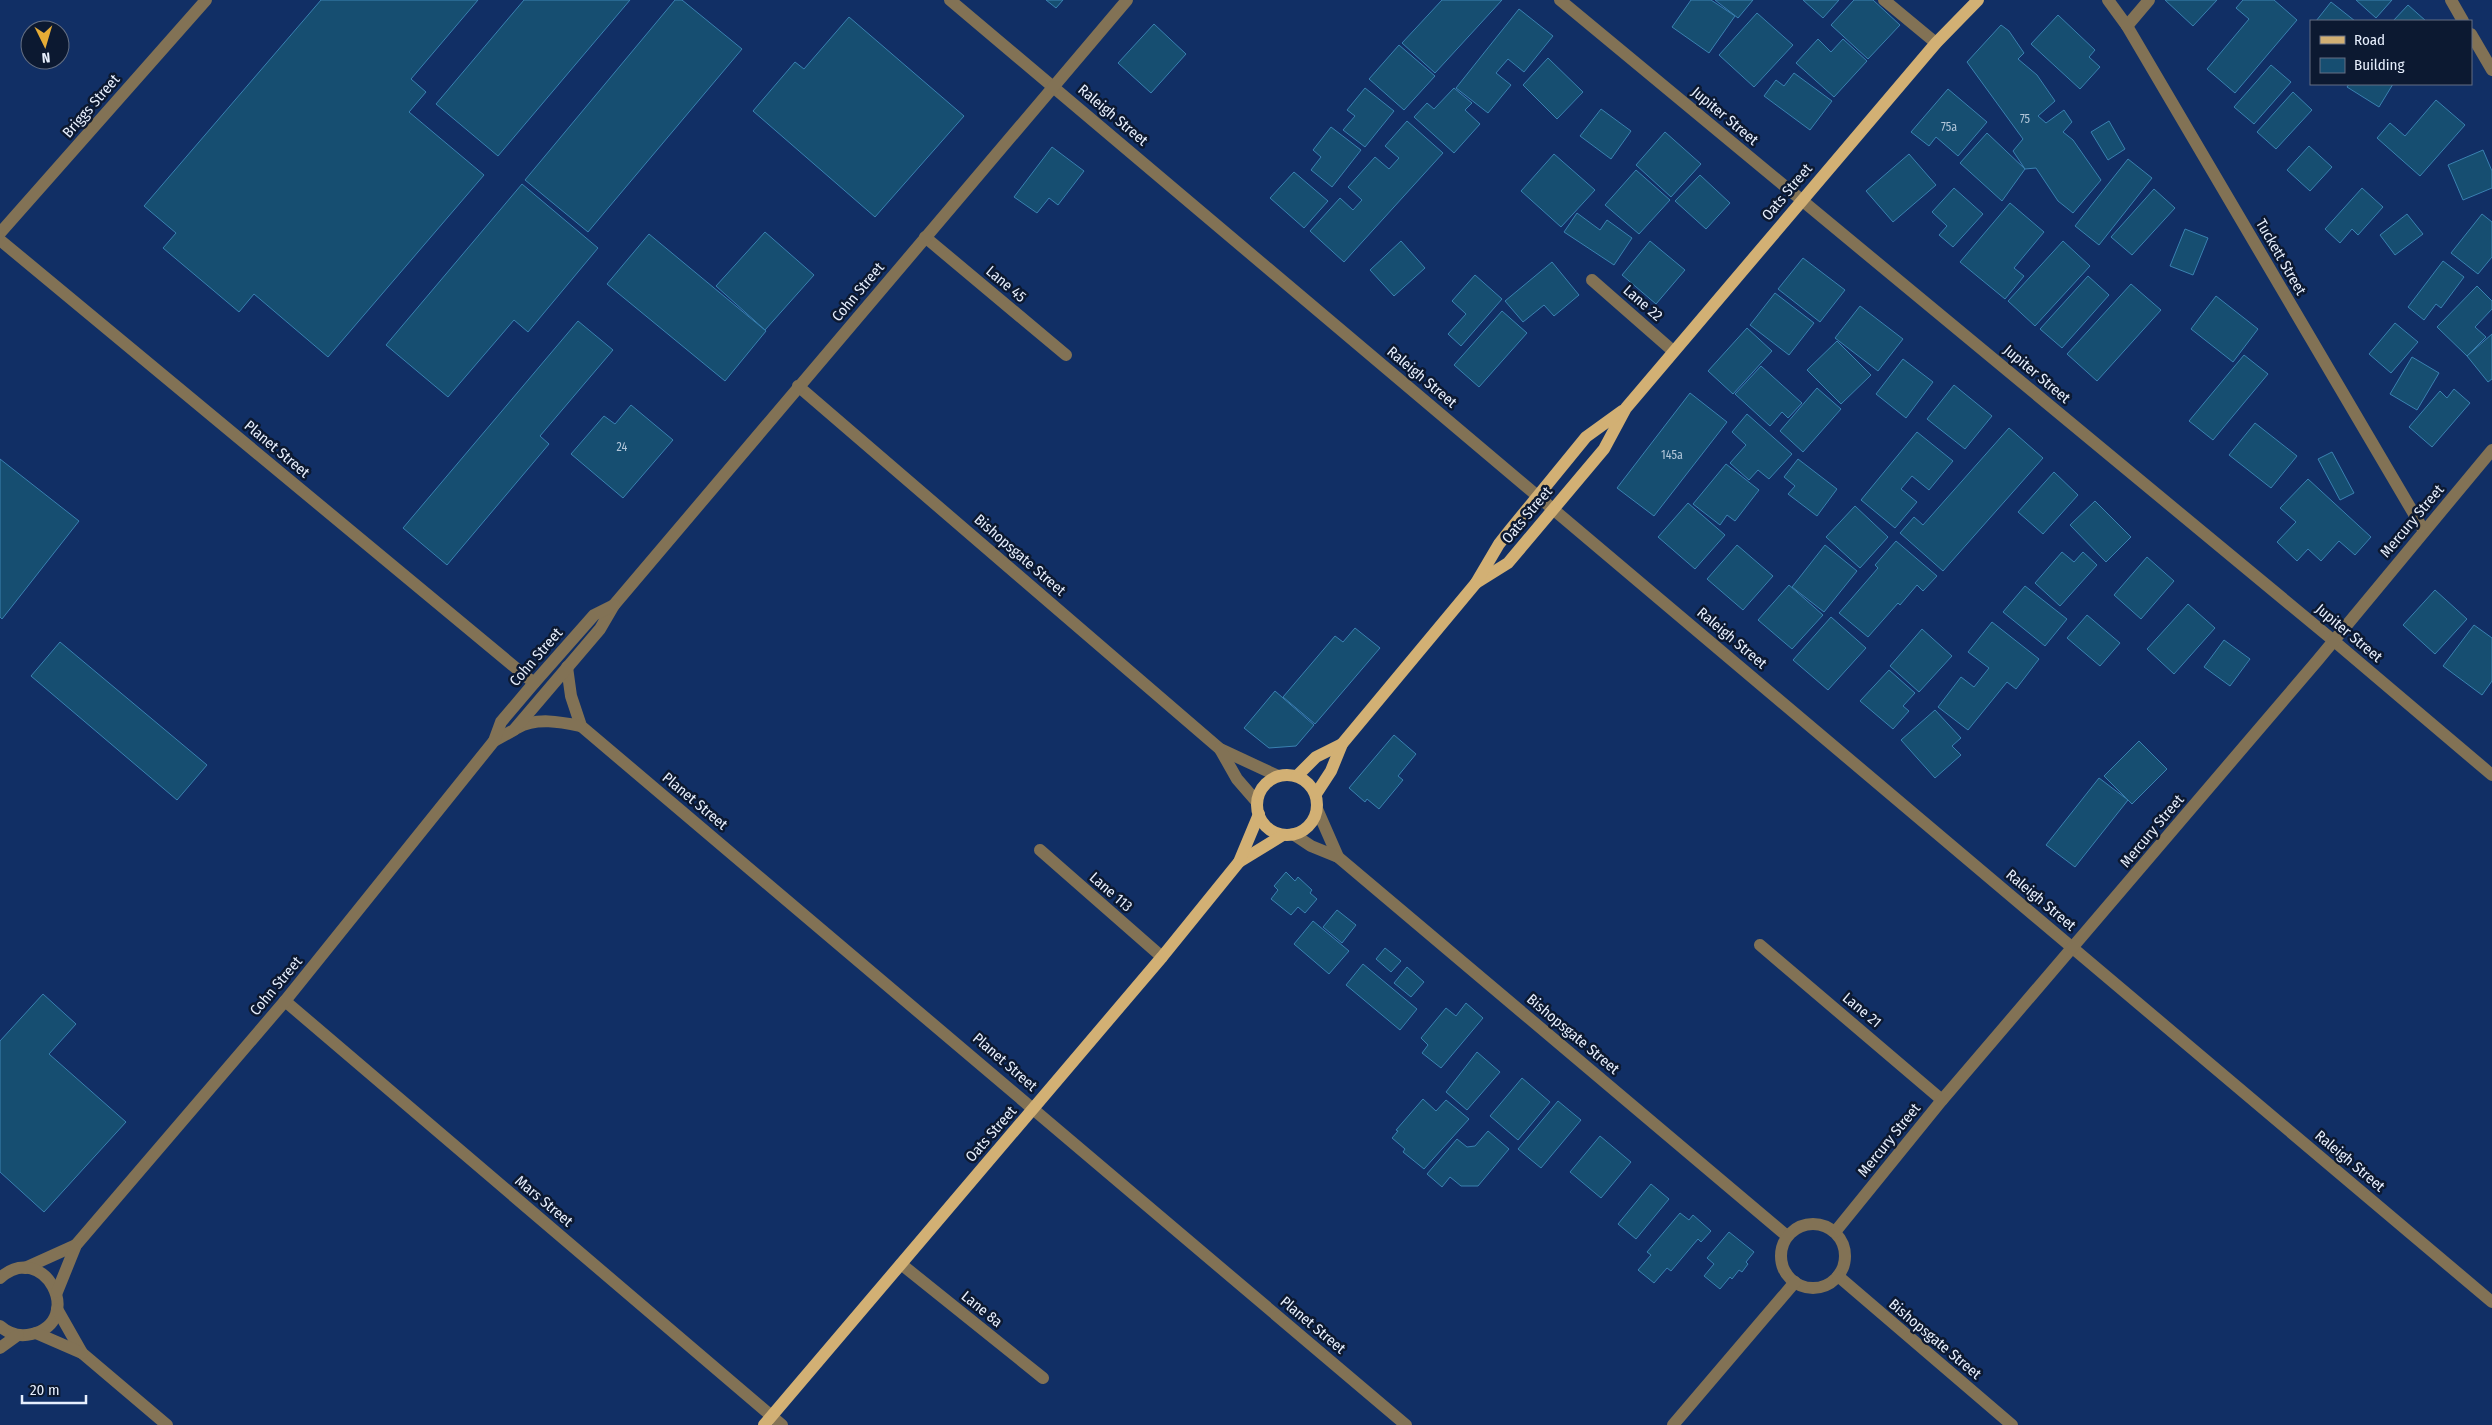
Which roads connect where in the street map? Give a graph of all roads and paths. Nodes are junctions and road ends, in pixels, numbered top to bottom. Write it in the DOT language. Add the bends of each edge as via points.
graph roads {
  1 [pos="206,0"];
  2 [pos="950,0"];
  3 [pos="1127,0"];
  4 [pos="1560,0"];
  5 [pos="1884,0"];
  6 [pos="1978,0"];
  7 [pos="2108,0"];
  8 [pos="2149,0"];
  9 [pos="2451,0"];
  10 [pos="2462,20"];
  11 [pos="2127,26"];
  12 [pos="2472,36"];
  13 [pos="1936,43"];
  14 [pos="2492,70"];
  15 [pos="1054,86"];
  16 [pos="1801,200"];
  17 [pos="0,233"];
  18 [pos="925,237"];
  19 [pos="0,240"];
  20 [pos="1592,280"];
  21 [pos="1673,351"];
  22 [pos="1066,355"];
  23 [pos="798,386"];
  24 [pos="1626,408"];
  25 [pos="2492,450"];
  26 [pos="1538,496"];
  27 [pos="1553,508"];
  28 [pos="2424,531"];
  29 [pos="1476,583"];
  30 [pos="614,605"];
  31 [pos="2334,641"];
  32 [pos="567,667"];
  33 [pos="534,683"];
  34 [pos="581,726"];
  35 [pos="514,730"];
  36 [pos="494,741"];
  37 [pos="1342,744"];
  38 [pos="1220,749"];
  39 [pos="2492,775"];
  40 [pos="1278,776"];
  41 [pos="1297,776"];
  42 [pos="1316,794"];
  43 [pos="1258,808"];
  44 [pos="1317,809"];
  45 [pos="1288,834"];
  46 [pos="1040,850"];
  47 [pos="1338,857"];
  48 [pos="1239,862"];
  49 [pos="1760,945"];
  50 [pos="2074,949"];
  51 [pos="1162,957"];
  52 [pos="285,1001"];
  53 [pos="1942,1100"];
  54 [pos="1034,1109"];
  55 [pos="1835,1232"];
  56 [pos="1788,1236"];
  57 [pos="76,1245"];
  58 [pos="901,1264"];
  59 [pos="25,1268"];
  60 [pos="3,1272"];
  61 [pos="1838,1276"];
  62 [pos="1795,1282"];
  63 [pos="57,1292"];
  64 [pos="2492,1302"];
  65 [pos="57,1309"];
  66 [pos="0,1326"];
  67 [pos="36,1333"];
  68 [pos="18,1335"];
  69 [pos="0,1348"];
  70 [pos="82,1352"];
  71 [pos="1043,1378"];
  72 [pos="768,1420"];
  73 [pos="167,1425"];
  74 [pos="782,1425"];
  75 [pos="1406,1425"];
  76 [pos="1674,1425"];
  77 [pos="2012,1425"];
  1 -- 17 [label="street, Briggs Street"];
  2 -- 15 [label="street, Raleigh Street"];
  3 -- 15 [label="street, Cohn Street"];
  4 -- 16 [label="street, Jupiter Street"];
  5 -- 13 [label="street"];
  6 -- 13 [label="main road, Oats Street"];
  7 -- 11 [label="street, Tuckett Street"];
  8 -- 11 [label="street"];
  9 -- 10 [label="street"];
  11 -- 28 [label="street, Tuckett Street"];
  12 -- 14 [label="street"];
  13 -- 16 [label="main road, Oats Street"];
  15 -- 18 [label="street, Cohn Street"];
  15 -- 26 [label="street, Raleigh Street"];
  16 -- 21 [label="main road, Oats Street"];
  16 -- 31 [label="street, Jupiter Street"];
  18 -- 22 [label="street, Lane 45"];
  18 -- 23 [label="street, Cohn Street"];
  19 -- 33 [label="street, Planet Street"];
  20 -- 21 [label="street, Lane 22"];
  21 -- 24 [label="main road, Oats Street"];
  23 -- 30 [label="street, Cohn Street"];
  23 -- 38 [label="street, Bishopsgate Street"];
  24 -- 26 [label="main road, Oats Street" via="1586,437"];
  24 -- 27 [label="main road, Oats Street" via="1604,449"];
  25 -- 28 [label="street, Mercury Street"];
  26 -- 27 [label="street, Raleigh Street"];
  26 -- 29 [label="main road, Oats Street" via="1499,544"];
  27 -- 29 [label="main road, Oats Street" via="1508,563"];
  27 -- 50 [label="street, Raleigh Street"];
  28 -- 31 [label="street, Mercury Street"];
  29 -- 37 [label="main road, Oats Street"];
  30 -- 32 [label="street, Cohn Street" via="600,629"];
  30 -- 33 [label="street, Cohn Street" via="594,615"];
  31 -- 39 [label="street, Jupiter Street"];
  31 -- 50 [label="street, Mercury Street"];
  32 -- 34 [label="street" via="571,696"];
  32 -- 35 [label="street, Cohn Street"];
  33 -- 36 [label="street, Cohn Street" via="501,722"];
  34 -- 35 [label="street" via="532,722"];
  34 -- 54 [label="street, Planet Street"];
  35 -- 36 [label="street, Cohn Street"];
  36 -- 52 [label="street, Cohn Street"];
  37 -- 41 [label="main road, Oats Street" via="1316,757"];
  37 -- 42 [label="main road, Oats Street" via="1331,772"];
  38 -- 40 [label="street, Bishopsgate Street"];
  38 -- 43 [label="street, Bishopsgate Street"];
  40 -- 41 [label="main road"];
  40 -- 43 [label="main road" via="1263,787"];
  41 -- 42 [label="main road" via="1305,780"];
  42 -- 44 [label="main road"];
  43 -- 45 [label="main road" via="1266,826"];
  43 -- 48 [label="main road, Oats Street"];
  44 -- 45 [label="main road" via="1309,826"];
  44 -- 47 [label="street, Bishopsgate Street"];
  45 -- 47 [label="street, Bishopsgate Street"];
  45 -- 48 [label="main road, Oats Street"];
  46 -- 51 [label="street, Lane 113"];
  47 -- 56 [label="street, Bishopsgate Street"];
  48 -- 51 [label="main road, Oats Street"];
  49 -- 53 [label="street, Lane 21"];
  50 -- 53 [label="street, Mercury Street"];
  50 -- 64 [label="street, Raleigh Street"];
  51 -- 54 [label="main road, Oats Street"];
  52 -- 57 [label="street, Cohn Street"];
  52 -- 72 [label="street, Mars Street"];
  53 -- 55 [label="street, Mercury Street"];
  54 -- 58 [label="main road, Oats Street"];
  54 -- 75 [label="street, Planet Street"];
  55 -- 56 [label="street" via="1816,1224 1806,1224"];
  55 -- 61 [label="street" via="1845,1249 1845,1259"];
  56 -- 62 [label="street" via="1782,1245 1782,1266"];
  57 -- 59 [label="street, Cohn Street"];
  57 -- 63 [label="street, Cohn Street"];
  58 -- 71 [label="street, Lane 8a"];
  58 -- 72 [label="main road, Oats Street"];
  59 -- 60 [label="street, Cohn Street"];
  59 -- 63 [label="street" via="45,1275"];
  61 -- 62 [label="street" via="1822,1287"];
  61 -- 77 [label="street, Bishopsgate Street"];
  62 -- 76 [label="street"];
  63 -- 65 [label="street"];
  65 -- 67 [label="street" via="50,1324"];
  65 -- 70 [label="street"];
  66 -- 68 [label="street"];
  67 -- 68 [label="street"];
  67 -- 70 [label="street"];
  68 -- 69 [label="street"];
  70 -- 73 [label="street"];
  72 -- 74 [label="street, Mars Street"];
}
